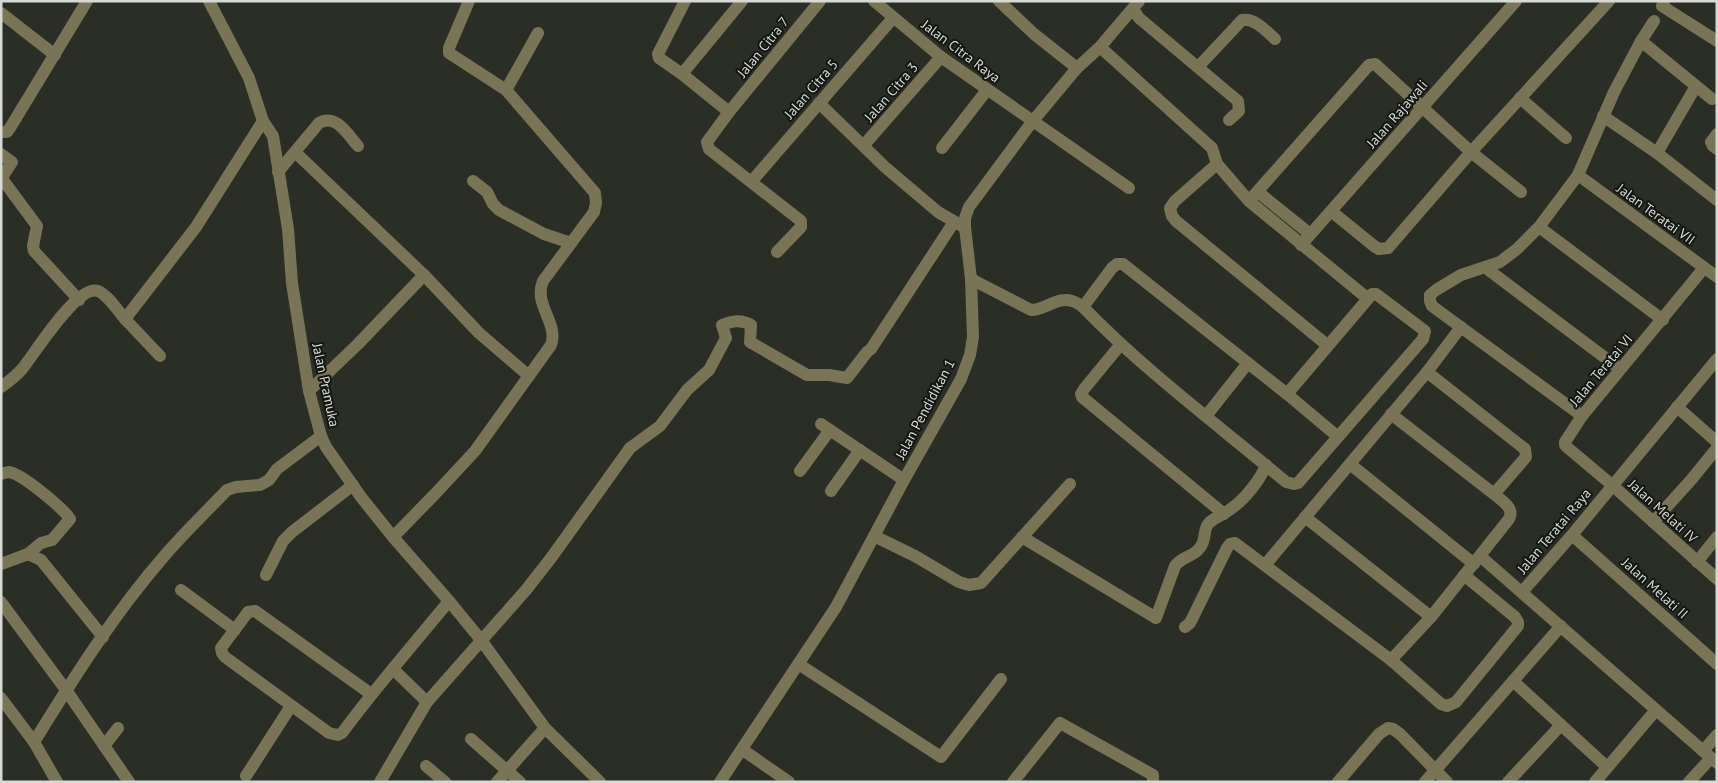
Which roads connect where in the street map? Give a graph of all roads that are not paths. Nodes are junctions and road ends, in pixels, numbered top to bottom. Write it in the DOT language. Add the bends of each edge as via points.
graph roads {
  1 [pos="87,1"];
  2 [pos="209,1"];
  3 [pos="468,1"];
  4 [pos="686,1"];
  5 [pos="742,1"];
  6 [pos="820,1"];
  7 [pos="874,1"];
  8 [pos="999,1"];
  9 [pos="1516,1"];
  10 [pos="1609,1"];
  11 [pos="1664,1"];
  12 [pos="1136,5"];
  13 [pos="1,13"];
  14 [pos="893,18"];
  15 [pos="1654,21"];
  16 [pos="538,33"];
  17 [pos="1275,38"];
  18 [pos="1641,41"];
  19 [pos="1717,41"];
  20 [pos="1100,47"];
  21 [pos="55,55"];
  22 [pos="941,57"];
  23 [pos="1198,67"];
  24 [pos="1077,68"];
  25 [pos="682,74"];
  26 [pos="1696,86"];
  27 [pos="506,90"];
  28 [pos="987,90"];
  29 [pos="1520,98"];
  30 [pos="1712,99"];
  31 [pos="819,103"];
  32 [pos="1423,108"];
  33 [pos="729,112"];
  34 [pos="1603,116"];
  35 [pos="1229,120"];
  36 [pos="263,121"];
  37 [pos="1032,122"];
  38 [pos="1,132"];
  39 [pos="1717,134"];
  40 [pos="1566,138"];
  41 [pos="864,145"];
  42 [pos="358,146"];
  43 [pos="942,148"];
  44 [pos="1717,149"];
  45 [pos="1471,152"];
  46 [pos="296,153"];
  47 [pos="1658,153"];
  48 [pos="1,154"];
  49 [pos="1217,164"];
  50 [pos="278,172"];
  51 [pos="1578,175"];
  52 [pos="473,180"];
  53 [pos="752,181"];
  54 [pos="1129,188"];
  55 [pos="1258,192"];
  56 [pos="1522,192"];
  57 [pos="1717,200"];
  58 [pos="1249,201"];
  59 [pos="1331,211"];
  60 [pos="960,225"];
  61 [pos="1539,227"];
  62 [pos="1310,234"];
  63 [pos="571,243"];
  64 [pos="1301,245"];
  65 [pos="777,252"];
  66 [pos="1486,268"];
  67 [pos="1704,268"];
  68 [pos="424,275"];
  69 [pos="1717,277"];
  70 [pos="970,279"];
  71 [pos="1367,298"];
  72 [pos="78,300"];
  73 [pos="1083,307"];
  74 [pos="125,319"];
  75 [pos="1663,320"];
  76 [pos="1461,328"];
  77 [pos="1121,344"];
  78 [pos="1327,345"];
  79 [pos="160,356"];
  80 [pos="1717,359"];
  81 [pos="1248,363"];
  82 [pos="1620,370"];
  83 [pos="1427,372"];
  84 [pos="529,376"];
  85 [pos="1,387"];
  86 [pos="310,391"];
  87 [pos="1287,394"];
  88 [pos="1677,407"];
  89 [pos="1391,414"];
  90 [pos="1206,416"];
  91 [pos="1582,416"];
  92 [pos="321,436"];
  93 [pos="1337,436"];
  94 [pos="1717,442"];
  95 [pos="1717,448"];
  96 [pos="860,450"];
  97 [pos="1350,464"];
  98 [pos="1266,465"];
  99 [pos="800,471"];
  100 [pos="1,474"];
  101 [pos="904,480"];
  102 [pos="1070,484"];
  103 [pos="353,485"];
  104 [pos="1612,485"];
  105 [pos="831,491"];
  106 [pos="1494,494"];
  107 [pos="1224,514"];
  108 [pos="1305,516"];
  109 [pos="1653,522"];
  110 [pos="1572,535"];
  111 [pos="874,536"];
  112 [pos="392,537"];
  113 [pos="1022,537"];
  114 [pos="1717,537"];
  115 [pos="28,554"];
  116 [pos="1477,560"];
  117 [pos="1697,562"];
  118 [pos="1,564"];
  119 [pos="1265,565"];
  120 [pos="266,575"];
  121 [pos="1464,575"];
  122 [pos="1717,579"];
  123 [pos="181,590"];
  124 [pos="1522,592"];
  125 [pos="449,601"];
  126 [pos="1,602"];
  127 [pos="1431,617"];
  128 [pos="1561,626"];
  129 [pos="1185,628"];
  130 [pos="235,630"];
  131 [pos="103,637"];
  132 [pos="481,640"];
  133 [pos="1391,660"];
  134 [pos="1717,664"];
  135 [pos="800,665"];
  136 [pos="393,669"];
  137 [pos="1001,679"];
  138 [pos="1513,681"];
  139 [pos="66,690"];
  140 [pos="371,694"];
  141 [pos="1,698"];
  142 [pos="427,702"];
  143 [pos="291,706"];
  144 [pos="1656,710"];
  145 [pos="1561,725"];
  146 [pos="118,728"];
  147 [pos="545,728"];
  148 [pos="1717,735"];
  149 [pos="471,739"];
  150 [pos="34,742"];
  151 [pos="104,746"];
  152 [pos="743,750"];
  153 [pos="1710,757"];
  154 [pos="426,766"];
  155 [pos="1607,767"];
  156 [pos="507,770"];
  157 [pos="1435,771"];
  158 [pos="246,776"];
  159 [pos="57,782"];
  160 [pos="129,782"];
  161 [pos="380,782"];
  162 [pos="445,782"];
  163 [pos="497,782"];
  164 [pos="520,782"];
  165 [pos="600,782"];
  166 [pos="720,782"];
  167 [pos="789,782"];
  168 [pos="1013,782"];
  169 [pos="1153,782"];
  170 [pos="1338,782"];
  171 [pos="1425,782"];
  172 [pos="1447,782"];
  173 [pos="1508,782"];
  174 [pos="1595,782"];
  175 [pos="1690,782"];
  1 -- 21 [label="street"];
  2 -- 36 [label="street, Jalan Pramuka" via="248,78"];
  3 -- 27 [label="street" via="448,51"];
  4 -- 25 [label="street" via="658,54 662,61"];
  5 -- 25 [label="street"];
  6 -- 33 [label="street, Jalan Citra 7"];
  7 -- 14 [label="street, Jalan Citra Raya"];
  8 -- 24 [label="street"];
  9 -- 32 [label="street, Jalan Rajawali"];
  10 -- 29 [label="street"];
  11 -- 19 [label="street" via="1662,6"];
  12 -- 20 [label="street, Jalan Pendidikan 1"];
  12 -- 23 [label="street" via="1139,18"];
  13 -- 21 [label="street"];
  14 -- 22 [label="street, Jalan Citra Raya"];
  14 -- 31 [label="street, Jalan Citra 5"];
  15 -- 18 [label="street"];
  16 -- 27 [label="street"];
  17 -- 23 [label="street" via="1254,22 1242,20"];
  18 -- 26 [label="street"];
  18 -- 34 [label="street"];
  20 -- 24 [label="street, Jalan Pendidikan 1"];
  20 -- 49 [label="street" via="1212,148"];
  21 -- 38 [label="street" via="10,128"];
  22 -- 28 [label="street, Jalan Citra Raya"];
  22 -- 41 [label="street, Jalan Citra 3"];
  23 -- 35 [label="street" via="1238,101 1239,111"];
  24 -- 37 [label="street, Jalan Pendidikan 1"];
  25 -- 33 [label="street"];
  26 -- 30 [label="street"];
  26 -- 47 [label="street"];
  27 -- 63 [label="street" via="595,193 594,212"];
  28 -- 37 [label="street, Jalan Citra Raya"];
  28 -- 43 [label="street"];
  29 -- 40 [label="street"];
  29 -- 45 [label="street"];
  31 -- 41 [label="street"];
  31 -- 53 [label="street, Jalan Citra 5"];
  32 -- 45 [label="street"];
  32 -- 55 [label="street" via="1375,64 1369,65"];
  32 -- 59 [label="street, Jalan Rajawali"];
  33 -- 53 [label="street, Jalan Citra 7" via="708,139 708,146"];
  34 -- 47 [label="street"];
  34 -- 51 [label="street"];
  36 -- 50 [label="street, Jalan Pramuka" via="274,136"];
  36 -- 74 [label="street" via="196,227"];
  37 -- 54 [label="street, Jalan Citra Raya"];
  37 -- 60 [label="street, Jalan Pendidikan 1" via="969,207"];
  39 -- 44 [label="street" via="1711,142"];
  41 -- 60 [label="street" via="938,212"];
  42 -- 46 [label="street" via="338,124 325,119"];
  45 -- 56 [label="street"];
  45 -- 59 [label="street" via="1388,248 1379,250"];
  46 -- 50 [label="street"];
  46 -- 68 [label="street"];
  47 -- 57 [label="street"];
  48 -- 72 [label="street" via="12,162 2,176 3,180 37,226 34,251"];
  49 -- 58 [label="street"];
  49 -- 78 [label="street" via="1175,201 1170,208 1172,216"];
  50 -- 86 [label="street, Jalan Pramuka"];
  51 -- 61 [label="street"];
  51 -- 67 [label="street, Jalan Teratai VII"];
  52 -- 63 [label="street" via="487,192 499,210 544,234"];
  53 -- 65 [label="street" via="802,223"];
  55 -- 58 [label="street"];
  55 -- 62 [label="street"];
  58 -- 64 [label="street"];
  59 -- 62 [label="street, Jalan Rajawali"];
  60 -- 70 [label="street, Jalan Pendidikan 1"];
  60 -- 132 [label="street" via="847,378 807,375 750,342 751,325 746,322 733,321 722,325 726,338 709,370 687,390 660,426 630,448 526,590"];
  61 -- 66 [label="street" via="1500,262"];
  61 -- 75 [label="street"];
  62 -- 64 [label="street, Jalan Rajawali"];
  63 -- 84 [label="street" via="542,281 539,296 554,334 551,345"];
  64 -- 71 [label="street"];
  66 -- 76 [label="street" via="1461,275 1430,295 1432,306"];
  66 -- 82 [label="street"];
  67 -- 69 [label="street, Jalan Teratai VII"];
  67 -- 75 [label="street, Jalan Teratai VI"];
  68 -- 84 [label="street" via="480,333"];
  68 -- 86 [label="street"];
  70 -- 73 [label="street" via="1031,310 1065,300"];
  70 -- 101 [label="street, Jalan Pendidikan 1" via="973,338 970,355"];
  71 -- 78 [label="street"];
  71 -- 93 [label="street" via="1376,294 1421,327 1425,335"];
  72 -- 74 [label="street" via="86,293 99,292"];
  72 -- 85 [label="street" via="60,317 20,370"];
  73 -- 77 [label="street"];
  73 -- 81 [label="street" via="1112,268 1123,264"];
  74 -- 79 [label="street"];
  75 -- 82 [label="street, Jalan Teratai VI"];
  76 -- 83 [label="street"];
  76 -- 91 [label="street"];
  77 -- 90 [label="street"];
  77 -- 107 [label="street" via="1084,389 1082,397"];
  78 -- 87 [label="street"];
  80 -- 88 [label="street, Jalan Teratai Raya"];
  81 -- 87 [label="street"];
  81 -- 90 [label="street"];
  82 -- 91 [label="street, Jalan Teratai VI"];
  83 -- 89 [label="street"];
  83 -- 106 [label="street" via="1525,449 1526,457"];
  84 -- 112 [label="street" via="475,451"];
  86 -- 92 [label="street, Jalan Pramuka"];
  87 -- 93 [label="street"];
  88 -- 94 [label="street"];
  88 -- 104 [label="street, Jalan Teratai Raya"];
  89 -- 97 [label="street"];
  89 -- 106 [label="street"];
  90 -- 98 [label="street"];
  91 -- 104 [label="street, Jalan Teratai VI" via="1566,438 1565,445"];
  92 -- 103 [label="street, Jalan Pramuka"];
  92 -- 131 [label="street" via="274,466 268,480 260,485 227,490 166,554"];
  93 -- 98 [label="street" via="1298,483 1286,482"];
  95 -- 109 [label="street"];
  96 -- 99 [label="street" via="826,427"];
  96 -- 101 [label="street"];
  96 -- 105 [label="street"];
  97 -- 108 [label="street"];
  97 -- 116 [label="street"];
  98 -- 107 [label="street" via="1259,479"];
  100 -- 115 [label="street" via="11,473 27,482 70,519 52,540 41,543"];
  101 -- 111 [label="street, Jalan Pendidikan 1"];
  102 -- 113 [label="street"];
  103 -- 112 [label="street, Jalan Pramuka"];
  103 -- 120 [label="street" via="283,541"];
  104 -- 109 [label="street, Jalan Melati IV"];
  104 -- 110 [label="street, Jalan Teratai Raya"];
  106 -- 116 [label="street" via="1510,508 1511,516"];
  107 -- 113 [label="street" via="1209,522 1197,552 1175,566 1156,618"];
  108 -- 119 [label="street"];
  108 -- 127 [label="street"];
  109 -- 117 [label="street, Jalan Melati IV"];
  110 -- 124 [label="street, Jalan Teratai Raya"];
  110 -- 134 [label="street, Jalan Melati II"];
  111 -- 113 [label="street" via="969,586 981,583"];
  111 -- 135 [label="street, Jalan Pendidikan 1"];
  112 -- 125 [label="street, Jalan Pramuka"];
  114 -- 117 [label="street"];
  115 -- 118 [label="street"];
  115 -- 131 [label="street" via="41,560"];
  116 -- 121 [label="street"];
  116 -- 124 [label="street"];
  117 -- 122 [label="street, Jalan Melati IV"];
  119 -- 129 [label="street" via="1239,545 1230,544"];
  119 -- 133 [label="street"];
  121 -- 127 [label="street"];
  121 -- 133 [label="street" via="1515,617 1518,626 1456,702 1447,706 1441,704"];
  123 -- 130 [label="street"];
  124 -- 128 [label="street, Jalan Teratai Raya"];
  125 -- 132 [label="street, Jalan Pramuka"];
  125 -- 136 [label="street"];
  126 -- 139 [label="street"];
  127 -- 133 [label="street"];
  128 -- 138 [label="street"];
  128 -- 144 [label="street, Jalan Teratai Raya"];
  130 -- 140 [label="street" via="248,612 255,611"];
  130 -- 143 [label="street" via="223,644 222,653"];
  131 -- 139 [label="street"];
  132 -- 142 [label="street"];
  132 -- 147 [label="street, Jalan Pramuka"];
  135 -- 137 [label="street" via="941,757"];
  135 -- 152 [label="street, Jalan Pendidikan 1"];
  136 -- 140 [label="street"];
  136 -- 142 [label="street"];
  138 -- 145 [label="street"];
  138 -- 157 [label="street"];
  139 -- 150 [label="street"];
  139 -- 151 [label="street"];
  140 -- 143 [label="street" via="338,735 329,733"];
  141 -- 150 [label="street"];
  142 -- 161 [label="street"];
  143 -- 158 [label="street"];
  144 -- 153 [label="street, Jalan Teratai Raya"];
  144 -- 155 [label="street"];
  145 -- 155 [label="street"];
  145 -- 173 [label="street"];
  146 -- 151 [label="street"];
  147 -- 156 [label="street"];
  147 -- 165 [label="street, Jalan Pramuka"];
  148 -- 153 [label="street"];
  149 -- 156 [label="street"];
  150 -- 159 [label="street"];
  151 -- 160 [label="street"];
  152 -- 166 [label="street, Jalan Pendidikan 1"];
  152 -- 167 [label="street"];
  153 -- 175 [label="street"];
  154 -- 162 [label="street"];
  155 -- 174 [label="street"];
  156 -- 163 [label="street"];
  156 -- 164 [label="street"];
  157 -- 170 [label="street" via="1400,734 1388,728 1379,734"];
  157 -- 171 [label="street"];
  157 -- 172 [label="street"];
  168 -- 169 [label="street" via="1060,724 1153,775"];
}
